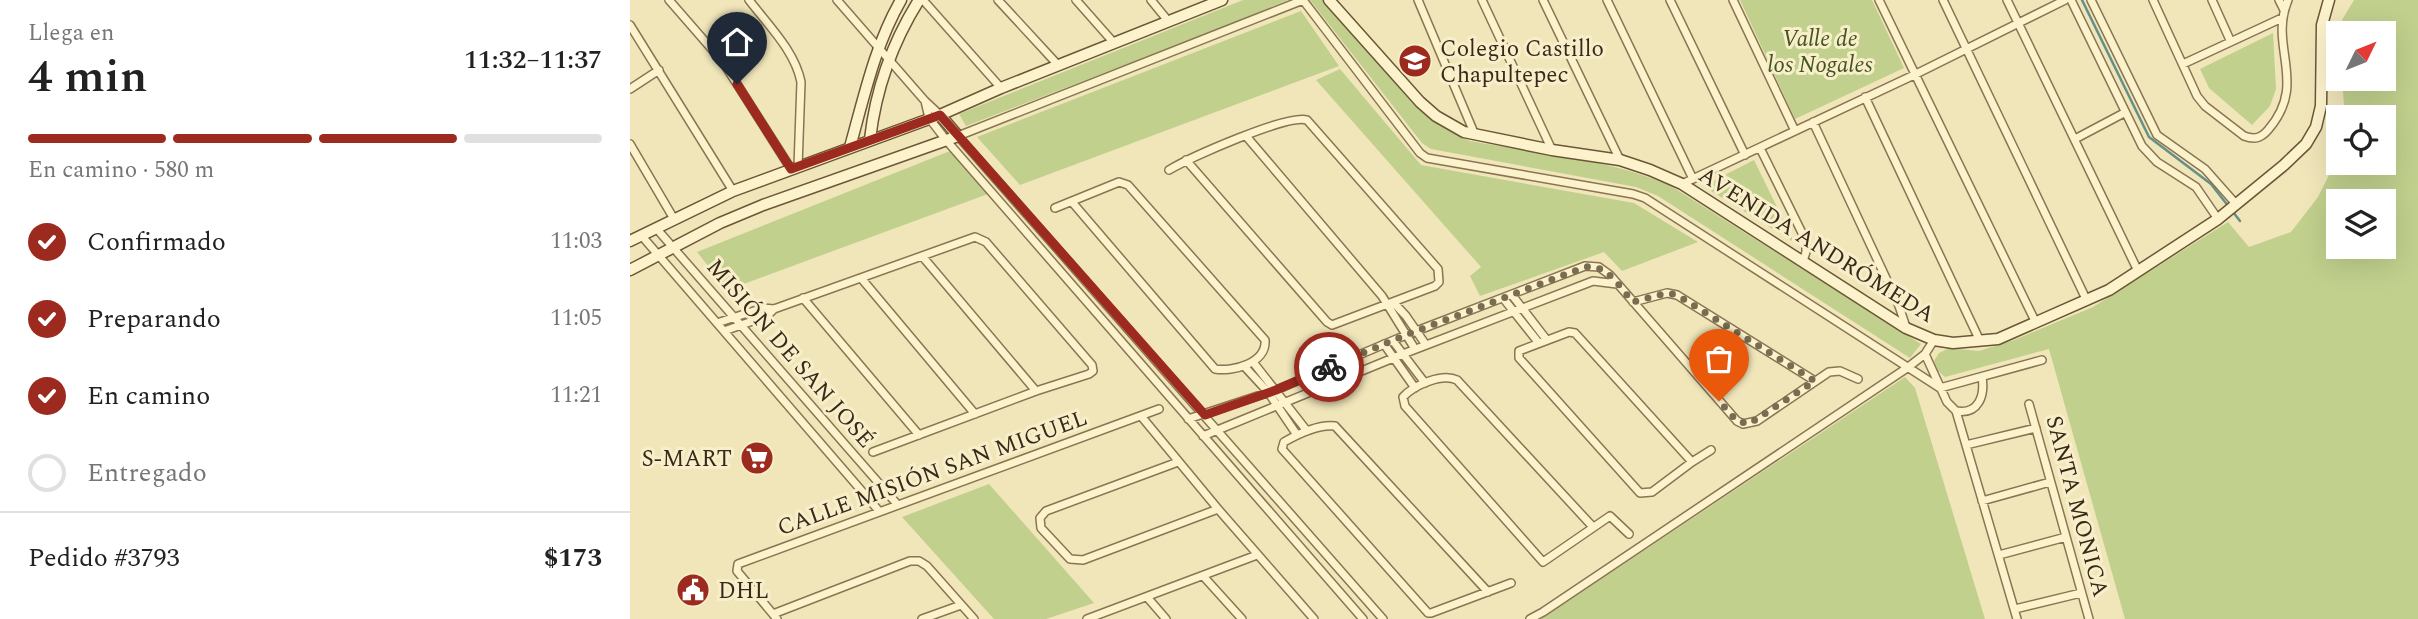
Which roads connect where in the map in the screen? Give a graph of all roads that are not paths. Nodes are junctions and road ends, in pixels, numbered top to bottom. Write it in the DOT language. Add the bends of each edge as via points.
graph roads {
  1 [pos="668,0"];
  2 [pos="749,0"];
  3 [pos="837,0"];
  4 [pos="901,0"];
  5 [pos="921,0"];
  6 [pos="999,0"];
  7 [pos="1076,0"];
  8 [pos="1150,0"];
  9 [pos="1222,0"];
  10 [pos="1303,0"];
  11 [pos="1329,0"];
  12 [pos="1418,0"];
  13 [pos="1482,0"];
  14 [pos="1543,0"];
  15 [pos="1607,0"];
  16 [pos="1670,0"];
  17 [pos="1733,0"];
  18 [pos="1879,0"];
  19 [pos="1943,0"];
  20 [pos="2007,0"];
  21 [pos="2065,0"];
  22 [pos="2071,0"];
  23 [pos="2091,0"];
  24 [pos="2153,0"];
  25 [pos="2212,0"];
  26 [pos="2279,0"];
  27 [pos="2288,0"];
  28 [pos="2329,0"];
  29 [pos="2283,14"];
  30 [pos="1169,22"];
  31 [pos="2018,23"];
  32 [pos="630,25"];
  33 [pos="2230,40"];
  34 [pos="1114,43"];
  35 [pos="879,48"];
  36 [pos="1966,49"];
  37 [pos="888,59"];
  38 [pos="2183,64"];
  39 [pos="1058,65"];
  40 [pos="659,70"];
  41 [pos="1914,75"];
  42 [pos="1001,88"];
  43 [pos="630,89"];
  44 [pos="1865,97"];
  45 [pos="925,101"];
  46 [pos="2124,113"];
  47 [pos="934,117"];
  48 [pos="1813,122"];
  49 [pos="1795,131"];
  50 [pos="1475,135"];
  51 [pos="958,136"];
  52 [pos="1246,136"];
  53 [pos="870,139"];
  54 [pos="2075,139"];
  55 [pos="946,140"];
  56 [pos="630,144"];
  57 [pos="850,147"];
  58 [pos="1760,148"];
  59 [pos="1552,150"];
  60 [pos="1745,155"];
  61 [pos="1186,160"];
  62 [pos="1620,160"];
  63 [pos="794,168"];
  64 [pos="1169,170"];
  65 [pos="1693,179"];
  66 [pos="1682,184"];
  67 [pos="733,191"];
  68 [pos="709,202"];
  69 [pos="1072,202"];
  70 [pos="2235,205"];
  71 [pos="1055,208"];
  72 [pos="2220,217"];
  73 [pos="674,219"];
  74 [pos="720,223"];
  75 [pos="656,228"];
  76 [pos="641,235"];
  77 [pos="630,241"];
  78 [pos="673,248"];
  79 [pos="659,255"];
  80 [pos="922,256"];
  81 [pos="1803,261"];
  82 [pos="630,270"];
  83 [pos="2138,271"];
  84 [pos="861,278"];
  85 [pos="1617,284"];
  86 [pos="1511,295"];
  87 [pos="803,298"];
  88 [pos="1503,298"];
  89 [pos="2087,300"];
  90 [pos="1633,302"];
  91 [pos="1391,303"];
  92 [pos="1521,307"];
  93 [pos="774,309"];
  94 [pos="1513,311"];
  95 [pos="735,318"];
  96 [pos="717,323"];
  97 [pos="2036,323"];
  98 [pos="741,325"];
  99 [pos="1906,328"];
  100 [pos="724,331"];
  101 [pos="1417,331"];
  102 [pos="1406,335"];
  103 [pos="1934,340"];
  104 [pos="1393,341"];
  105 [pos="1542,341"];
  106 [pos="1980,342"];
  107 [pos="1384,344"];
  108 [pos="1426,345"];
  109 [pos="1415,349"];
  110 [pos="1404,354"];
  111 [pos="1926,354"];
  112 [pos="1394,358"];
  113 [pos="2042,360"];
  114 [pos="1253,362"];
  115 [pos="1244,366"];
  116 [pos="1907,369"];
  117 [pos="1982,377"];
  118 [pos="1857,379"];
  119 [pos="1815,381"];
  120 [pos="1425,383"];
  121 [pos="1415,388"];
  122 [pos="1940,388"];
  123 [pos="1036,391"];
  124 [pos="1272,391"];
  125 [pos="1281,403"];
  126 [pos="2029,404"];
  127 [pos="1159,409"];
  128 [pos="1956,411"];
  129 [pos="975,414"];
  130 [pos="1205,415"];
  131 [pos="1141,416"];
  132 [pos="1188,419"];
  133 [pos="2036,428"];
  134 [pos="1216,430"];
  135 [pos="1307,431"];
  136 [pos="919,435"];
  137 [pos="1297,435"];
  138 [pos="1203,436"];
  139 [pos="1966,445"];
  140 [pos="1711,450"];
  141 [pos="873,453"];
  142 [pos="1178,462"];
  143 [pos="1692,462"];
  144 [pos="1253,474"];
  145 [pos="1242,481"];
  146 [pos="2050,482"];
  147 [pos="1982,501"];
  148 [pos="897,504"];
  149 [pos="1217,509"];
  150 [pos="879,510"];
  151 [pos="1593,527"];
  152 [pos="1629,534"];
  153 [pos="2066,537"];
  154 [pos="1257,555"];
  155 [pos="1999,555"];
  156 [pos="1204,577"];
  157 [pos="1511,583"];
  158 [pos="1488,592"];
  159 [pos="2081,593"];
  160 [pos="1147,597"];
  161 [pos="961,605"];
  162 [pos="2015,609"];
  163 [pos="775,617"];
  164 [pos="922,619"];
  165 [pos="974,619"];
  166 [pos="1087,619"];
  167 [pos="1166,619"];
  168 [pos="1242,619"];
  169 [pos="1314,619"];
  170 [pos="1363,619"];
  171 [pos="1382,619"];
  172 [pos="1530,619"];
  173 [pos="2017,619"];
  174 [pos="2089,619"];
  1 -- 63 [label="street" via="723,62"];
  2 -- 63 [label="street" via="789,52 799,73"];
  3 -- 35 [label="street"];
  4 -- 35 [label="street"];
  5 -- 37 [label="street" via="903,24"];
  5 -- 42 [label="street"];
  6 -- 39 [label="street"];
  7 -- 34 [label="street"];
  8 -- 30 [label="street"];
  9 -- 30 [label="street"];
  10 -- 51 [label="street"];
  10 -- 116 [label="street" via="1427,158 1645,198"];
  11 -- 50 [label="street, AVENIDA ANDRÓMEDA" via="1420,102 1436,116"];
  12 -- 50 [label="street"];
  13 -- 59 [label="street"];
  14 -- 62 [label="street"];
  15 -- 65 [label="street"];
  16 -- 60 [label="street"];
  17 -- 49 [label="street"];
  18 -- 41 [label="street"];
  19 -- 36 [label="street"];
  20 -- 31 [label="street"];
  21 -- 31 [label="street"];
  22 -- 46 [label="street"];
  23 -- 70 [label="street" via="2157,135 2205,169"];
  24 -- 38 [label="street"];
  25 -- 33 [label="street"];
  26 -- 29 [label="street"];
  27 -- 29 [label="street"];
  28 -- 70 [label="street, AVENIDA ANDRÓMEDA" via="2322,24 2321,106 2316,127 2298,151"];
  29 -- 33 [label="street"];
  29 -- 38 [label="street" via="2288,94 2281,115 2263,135 2244,136 2205,106"];
  30 -- 34 [label="street"];
  31 -- 36 [label="street"];
  31 -- 54 [label="street"];
  32 -- 40 [label="street"];
  33 -- 38 [label="street"];
  34 -- 39 [label="street"];
  35 -- 37 [label="street"];
  35 -- 57 [label="street"];
  36 -- 41 [label="street"];
  36 -- 89 [label="street"];
  37 -- 45 [label="street"];
  37 -- 53 [label="street"];
  39 -- 42 [label="street"];
  40 -- 43 [label="street"];
  40 -- 67 [label="street"];
  41 -- 44 [label="street"];
  41 -- 97 [label="street"];
  42 -- 47 [label="street"];
  44 -- 48 [label="street"];
  44 -- 106 [label="street"];
  45 -- 47 [label="street"];
  45 -- 47 [label="street"];
  46 -- 54 [label="street"];
  46 -- 72 [label="street" via="2148,155 2196,187"];
  47 -- 51 [label="street"];
  47 -- 53 [label="street"];
  47 -- 55 [label="street"];
  48 -- 49 [label="street"];
  48 -- 99 [label="street"];
  49 -- 58 [label="street"];
  50 -- 59 [label="street, AVENIDA ANDRÓMEDA"];
  51 -- 55 [label="street"];
  51 -- 130 [label="street"];
  52 -- 61 [label="street"];
  52 -- 91 [label="street"];
  52 -- 91 [label="street" via="1300,118 1311,125 1438,269 1435,286"];
  53 -- 57 [label="street"];
  54 -- 83 [label="street"];
  55 -- 74 [label="street"];
  55 -- 132 [label="street"];
  56 -- 73 [label="street"];
  57 -- 63 [label="street"];
  58 -- 60 [label="street"];
  58 -- 81 [label="street" via="1806,242"];
  59 -- 62 [label="street, AVENIDA ANDRÓMEDA"];
  60 -- 65 [label="street"];
  61 -- 64 [label="street"];
  61 -- 91 [label="street" via="1332,325"];
  62 -- 66 [label="street, AVENIDA ANDRÓMEDA"];
  63 -- 67 [label="street"];
  65 -- 66 [label="street"];
  66 -- 81 [label="street, AVENIDA ANDRÓMEDA"];
  67 -- 68 [label="street"];
  68 -- 73 [label="street"];
  68 -- 74 [label="street"];
  69 -- 71 [label="street"];
  69 -- 114 [label="street" via="1119,182 1128,185 1265,340 1263,352"];
  69 -- 115 [label="street" via="1215,369"];
  70 -- 72 [label="street, AVENIDA ANDRÓMEDA"];
  72 -- 83 [label="street, AVENIDA ANDRÓMEDA"];
  73 -- 75 [label="street"];
  74 -- 78 [label="street"];
  75 -- 76 [label="street"];
  75 -- 78 [label="street, MISIÓN DE SAN JOSÉ"];
  76 -- 77 [label="street"];
  76 -- 79 [label="street, MISIÓN DE SAN JOSÉ"];
  78 -- 79 [label="street"];
  78 -- 95 [label="street, MISIÓN DE SAN JOSÉ"];
  79 -- 82 [label="street"];
  79 -- 96 [label="street, MISIÓN DE SAN JOSÉ"];
  80 -- 84 [label="street"];
  80 -- 123 [label="street"];
  80 -- 123 [label="street" via="975,237 986,242 1092,365 1093,371"];
  81 -- 99 [label="street, AVENIDA ANDRÓMEDA"];
  83 -- 89 [label="street, AVENIDA ANDRÓMEDA"];
  84 -- 87 [label="street"];
  84 -- 129 [label="street"];
  85 -- 86 [label="street" via="1594,265"];
  85 -- 90 [label="street"];
  85 -- 92 [label="street" via="1593,281"];
  86 -- 88 [label="street"];
  86 -- 92 [label="street"];
  87 -- 93 [label="street"];
  87 -- 136 [label="street"];
  88 -- 94 [label="street"];
  88 -- 101 [label="street"];
  89 -- 97 [label="street, AVENIDA ANDRÓMEDA"];
  90 -- 119 [label="street" via="1667,293 1677,295"];
  90 -- 119 [label="street" via="1743,424 1757,421"];
  91 -- 101 [label="street"];
  91 -- 102 [label="street"];
  92 -- 94 [label="street"];
  92 -- 105 [label="street"];
  93 -- 95 [label="street"];
  93 -- 98 [label="street"];
  94 -- 105 [label="street"];
  94 -- 108 [label="street"];
  95 -- 96 [label="street"];
  95 -- 98 [label="street, MISIÓN DE SAN JOSÉ"];
  96 -- 100 [label="street, MISIÓN DE SAN JOSÉ"];
  97 -- 106 [label="street, AVENIDA ANDRÓMEDA"];
  98 -- 100 [label="street"];
  98 -- 148 [label="street, MISIÓN DE SAN JOSÉ"];
  99 -- 103 [label="street, AVENIDA ANDRÓMEDA"];
  100 -- 150 [label="street, MISIÓN DE SAN JOSÉ"];
  101 -- 102 [label="street"];
  101 -- 108 [label="street"];
  102 -- 104 [label="street"];
  102 -- 109 [label="street"];
  103 -- 106 [label="street, AVENIDA ANDRÓMEDA"];
  103 -- 111 [label="street"];
  104 -- 107 [label="street"];
  104 -- 110 [label="street"];
  105 -- 143 [label="street" via="1569,332 1579,336"];
  105 -- 143 [label="street" via="1522,348 1519,358 1640,493 1652,492"];
  107 -- 112 [label="street"];
  107 -- 124 [label="street"];
  108 -- 109 [label="street"];
  109 -- 110 [label="street"];
  110 -- 112 [label="street"];
  110 -- 120 [label="street"];
  111 -- 116 [label="street"];
  111 -- 122 [label="street"];
  112 -- 121 [label="street"];
  112 -- 125 [label="street"];
  113 -- 117 [label="street"];
  114 -- 115 [label="street"];
  114 -- 124 [label="street"];
  115 -- 124 [label="street"];
  116 -- 122 [label="street"];
  116 -- 172 [label="street"];
  117 -- 122 [label="street"];
  117 -- 128 [label="street" via="1983,392 1977,406"];
  118 -- 119 [label="street" via="1835,371"];
  120 -- 121 [label="street"];
  120 -- 151 [label="street" via="1449,377 1457,380"];
  121 -- 151 [label="street" via="1403,397 1405,406 1541,561"];
  122 -- 128 [label="street"];
  123 -- 129 [label="street"];
  124 -- 125 [label="street"];
  124 -- 130 [label="street"];
  125 -- 134 [label="street"];
  125 -- 135 [label="street"];
  125 -- 137 [label="street"];
  126 -- 133 [label="street, SANTA MONICA"];
  127 -- 131 [label="street, CALLE MISIÓN SAN MIGUEL"];
  128 -- 139 [label="street"];
  129 -- 136 [label="street"];
  130 -- 132 [label="street"];
  130 -- 134 [label="street"];
  131 -- 142 [label="street"];
  131 -- 148 [label="street, CALLE MISIÓN SAN MIGUEL"];
  132 -- 138 [label="street"];
  133 -- 139 [label="street"];
  133 -- 146 [label="street, SANTA MONICA"];
  134 -- 138 [label="street"];
  134 -- 144 [label="street"];
  135 -- 137 [label="street"];
  135 -- 158 [label="street" via="1335,426"];
  136 -- 141 [label="street"];
  137 -- 158 [label="street" via="1284,442 1282,449 1427,612"];
  138 -- 145 [label="street"];
  139 -- 147 [label="street"];
  140 -- 143 [label="street"];
  142 -- 149 [label="street"];
  142 -- 149 [label="street" via="1046,511 1041,528 1064,554 1077,561"];
  144 -- 145 [label="street"];
  144 -- 171 [label="street"];
  145 -- 170 [label="street"];
  146 -- 147 [label="street"];
  146 -- 153 [label="street, SANTA MONICA"];
  147 -- 155 [label="street"];
  148 -- 150 [label="street, CALLE MISIÓN SAN MIGUEL"];
  149 -- 154 [label="street"];
  150 -- 163 [label="street, CALLE MISIÓN SAN MIGUEL" via="737,565 737,571"];
  151 -- 152 [label="street" via="1610,516"];
  153 -- 155 [label="street"];
  153 -- 159 [label="street, SANTA MONICA"];
  154 -- 156 [label="street"];
  154 -- 169 [label="street"];
  155 -- 162 [label="street"];
  156 -- 160 [label="street"];
  156 -- 168 [label="street"];
  157 -- 158 [label="street"];
  159 -- 162 [label="street"];
  159 -- 174 [label="street, SANTA MONICA"];
  160 -- 166 [label="street"];
  160 -- 167 [label="street"];
  161 -- 163 [label="street" via="927,566 910,561"];
  161 -- 164 [label="street"];
  161 -- 165 [label="street"];
  162 -- 173 [label="street"];
}
